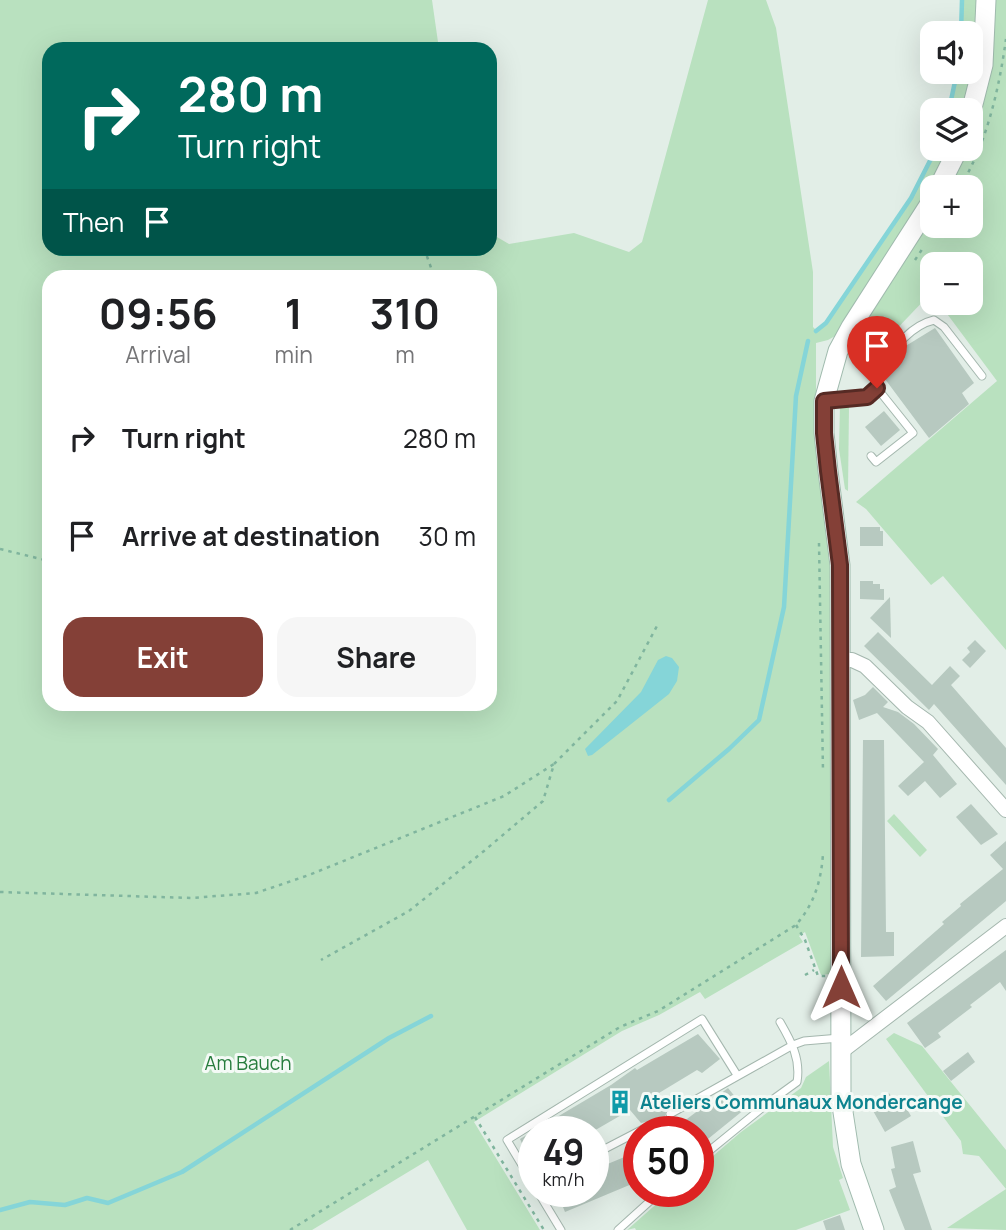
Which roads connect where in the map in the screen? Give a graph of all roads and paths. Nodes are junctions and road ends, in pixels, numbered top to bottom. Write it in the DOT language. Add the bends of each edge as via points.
graph roads {
  1 [pos="986,0"];
  2 [pos="975,98"];
  3 [pos="920,219"];
  4 [pos="925,245"];
  5 [pos="912,264"];
  6 [pos="982,376"];
  7 [pos="877,388"];
  8 [pos="824,401"];
  9 [pos="871,456"];
  10 [pos="819,539"];
  11 [pos="0,549"];
  12 [pos="42,559"];
  13 [pos="658,624"];
  14 [pos="841,660"];
  15 [pos="554,764"];
  16 [pos="822,771"];
  17 [pos="1006,810"];
  18 [pos="823,851"];
  19 [pos="0,892"];
  20 [pos="796,925"];
  21 [pos="1006,926"];
  22 [pos="321,960"];
  23 [pos="816,969"];
  24 [pos="805,975"];
  25 [pos="841,977"];
  26 [pos="780,1022"];
  27 [pos="793,1045"];
  28 [pos="841,1045"];
  29 [pos="737,1074"];
  30 [pos="670,1114"];
  31 [pos="546,1116"];
  32 [pos="475,1117"];
  33 [pos="518,1133"];
  34 [pos="714,1147"];
  35 [pos="518,1158"];
  36 [pos="547,1207"];
  37 [pos="643,1207"];
  38 [pos="290,1230"];
  39 [pos="544,1230"];
  40 [pos="561,1230"];
  41 [pos="618,1230"];
  42 [pos="874,1230"];
  1 -- 2 [label="main road" via="983,65"];
  3 -- 8 [label="main road" via="838,351"];
  4 -- 5 [label="path"];
  6 -- 7 [label="lane" via="934,320 919,324 892,352 875,374"];
  7 -- 8 [label="lane" via="867,397"];
  7 -- 9 [label="lane" via="914,433 876,462"];
  8 -- 14 [label="main road" via="840,565"];
  10 -- 16 [label="path"];
  11 -- 12 [label="path"];
  13 -- 15 [label="path" via="617,701"];
  14 -- 17 [label="street" via="865,666 928,722"];
  14 -- 25 [label="main road"];
  15 -- 19 [label="path" via="504,796 256,893 191,898"];
  15 -- 22 [label="path" via="543,801 484,851 409,911"];
  18 -- 20 [label="path" via="817,891"];
  20 -- 23 [label="path"];
  20 -- 32 [label="path"];
  21 -- 28 [label="street"];
  23 -- 24 [label="path"];
  23 -- 25 [label="path" via="818,976"];
  25 -- 28 [label="main road"];
  26 -- 27 [label="lane"];
  27 -- 28 [label="lane" via="804,1041"];
  27 -- 29 [label="lane"];
  27 -- 34 [label="lane" via="797,1082"];
  28 -- 42 [label="main road" via="844,1132 856,1184"];
  29 -- 30 [label="lane"];
  29 -- 31 [label="lane" via="702,1019"];
  32 -- 38 [label="path"];
  32 -- 39 [label="path"];
  33 -- 35 [label="lane" via="507,1140"];
  36 -- 40 [label="lane"];
  37 -- 41 [label="lane"];
}
